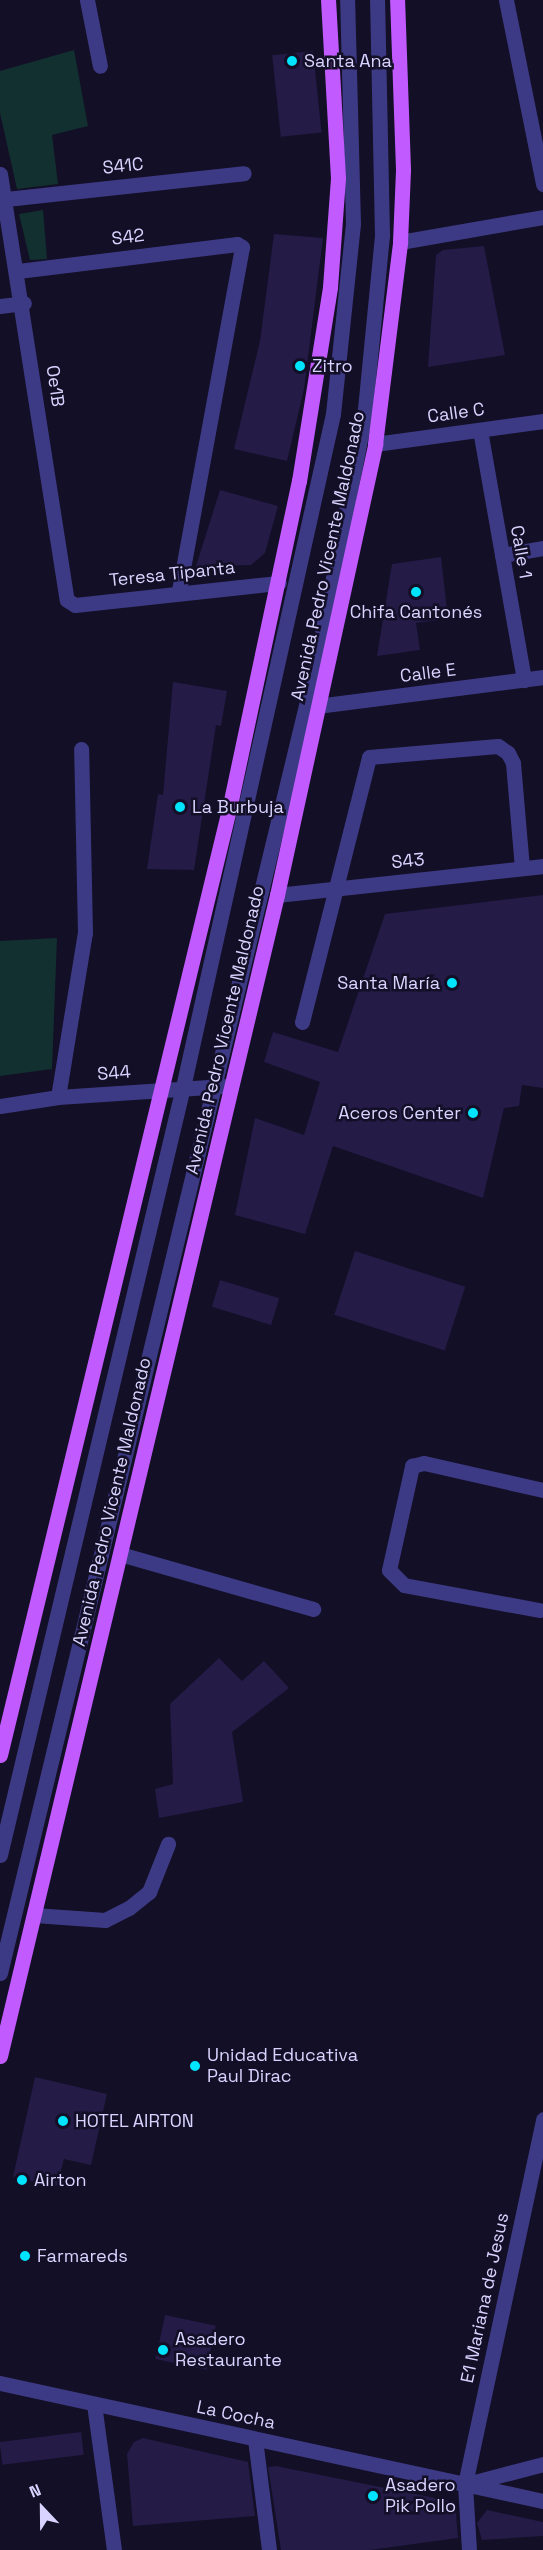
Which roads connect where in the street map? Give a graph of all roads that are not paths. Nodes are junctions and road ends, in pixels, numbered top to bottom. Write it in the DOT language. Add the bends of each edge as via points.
graph roads {
  1 [pos="87,0"];
  2 [pos="328,0"];
  3 [pos="347,0"];
  4 [pos="377,0"];
  5 [pos="397,0"];
  6 [pos="506,0"];
  7 [pos="100,66"];
  8 [pos="244,173"];
  9 [pos="0,174"];
  10 [pos="543,184"];
  11 [pos="6,199"];
  12 [pos="543,218"];
  13 [pos="400,242"];
  14 [pos="18,271"];
  15 [pos="24,303"];
  16 [pos="0,306"];
  17 [pos="543,421"];
  18 [pos="480,430"];
  19 [pos="375,444"];
  20 [pos="543,548"];
  21 [pos="502,555"];
  22 [pos="279,583"];
  23 [pos="179,591"];
  24 [pos="70,603"];
  25 [pos="543,677"];
  26 [pos="524,680"];
  27 [pos="317,706"];
  28 [pos="81,749"];
  29 [pos="543,866"];
  30 [pos="522,868"];
  31 [pos="334,889"];
  32 [pos="277,895"];
  33 [pos="302,1022"];
  34 [pos="215,1086"];
  35 [pos="232,1086"];
  36 [pos="160,1088"];
  37 [pos="183,1088"];
  38 [pos="58,1097"];
  39 [pos="0,1106"];
  40 [pos="543,1490"];
  41 [pos="120,1554"];
  42 [pos="313,1609"];
  43 [pos="539,1610"];
  44 [pos="0,1755"];
  45 [pos="168,1844"];
  46 [pos="0,1855"];
  47 [pos="34,1915"];
  48 [pos="0,1973"];
  49 [pos="0,2056"];
  50 [pos="543,2119"];
  51 [pos="0,2383"];
  52 [pos="94,2404"];
  53 [pos="255,2439"];
  54 [pos="543,2464"];
  55 [pos="465,2484"];
  56 [pos="543,2501"];
  57 [pos="114,2550"];
  58 [pos="269,2550"];
  59 [pos="469,2550"];
  1 -- 7 [label="street"];
  2 -- 22 [label="main road" via="338,178 330,287"];
  3 -- 37 [label="street" via="353,224 333,414"];
  4 -- 34 [label="street" via="382,236 364,419 316,664"];
  5 -- 13 [label="main road, Avenida Pedro Vicente Maldonado" via="403,169"];
  6 -- 10 [label="street"];
  8 -- 11 [label="street, S41C"];
  9 -- 11 [label="street, Oe1B"];
  11 -- 14 [label="street, Oe1B"];
  12 -- 13 [label="street"];
  13 -- 19 [label="main road, Avenida Pedro Vicente Maldonado"];
  14 -- 15 [label="street, Oe1B"];
  14 -- 23 [label="street, S42" via="237,243 242,247"];
  15 -- 16 [label="street"];
  15 -- 24 [label="street, Oe1B"];
  17 -- 18 [label="street, Calle C"];
  18 -- 19 [label="street, Calle C"];
  18 -- 21 [label="street, Calle 1"];
  19 -- 27 [label="main road, Avenida Pedro Vicente Maldonado"];
  20 -- 21 [label="street"];
  21 -- 26 [label="street, Calle 1"];
  22 -- 23 [label="street, Teresa Tipanta"];
  22 -- 36 [label="main road"];
  23 -- 24 [label="street, Teresa Tipanta"];
  25 -- 26 [label="street, Calle E"];
  26 -- 27 [label="street, Calle E"];
  27 -- 32 [label="main road, Avenida Pedro Vicente Maldonado"];
  28 -- 38 [label="street" via="86,933"];
  29 -- 30 [label="street, S43"];
  30 -- 31 [label="street, S43"];
  30 -- 31 [label="street" via="513,763 508,753 498,746 375,755 365,760"];
  31 -- 32 [label="street, S43"];
  31 -- 33 [label="street"];
  32 -- 35 [label="main road, Avenida Pedro Vicente Maldonado"];
  34 -- 35 [label="street, S44"];
  34 -- 37 [label="street, S44"];
  34 -- 48 [label="street"];
  35 -- 41 [label="main road, Avenida Pedro Vicente Maldonado"];
  36 -- 37 [label="street, S44"];
  36 -- 38 [label="street, S44"];
  36 -- 44 [label="main road"];
  37 -- 46 [label="street"];
  38 -- 39 [label="street, S44"];
  40 -- 43 [label="street" via="424,1463 412,1466 389,1570 404,1585"];
  41 -- 42 [label="street"];
  41 -- 47 [label="main road, Avenida Pedro Vicente Maldonado"];
  45 -- 47 [label="street" via="149,1892 129,1908 105,1920"];
  47 -- 49 [label="main road, Avenida Pedro Vicente Maldonado"];
  50 -- 55 [label="street, E1 Mariana de Jesus"];
  51 -- 52 [label="street, La Cocha"];
  52 -- 53 [label="street, La Cocha"];
  52 -- 57 [label="street"];
  53 -- 55 [label="street, La Cocha"];
  53 -- 58 [label="street"];
  54 -- 55 [label="street, La Cocha"];
  55 -- 56 [label="street, La Cocha"];
  55 -- 59 [label="street, E1 Mariana de Jesus"];
}
